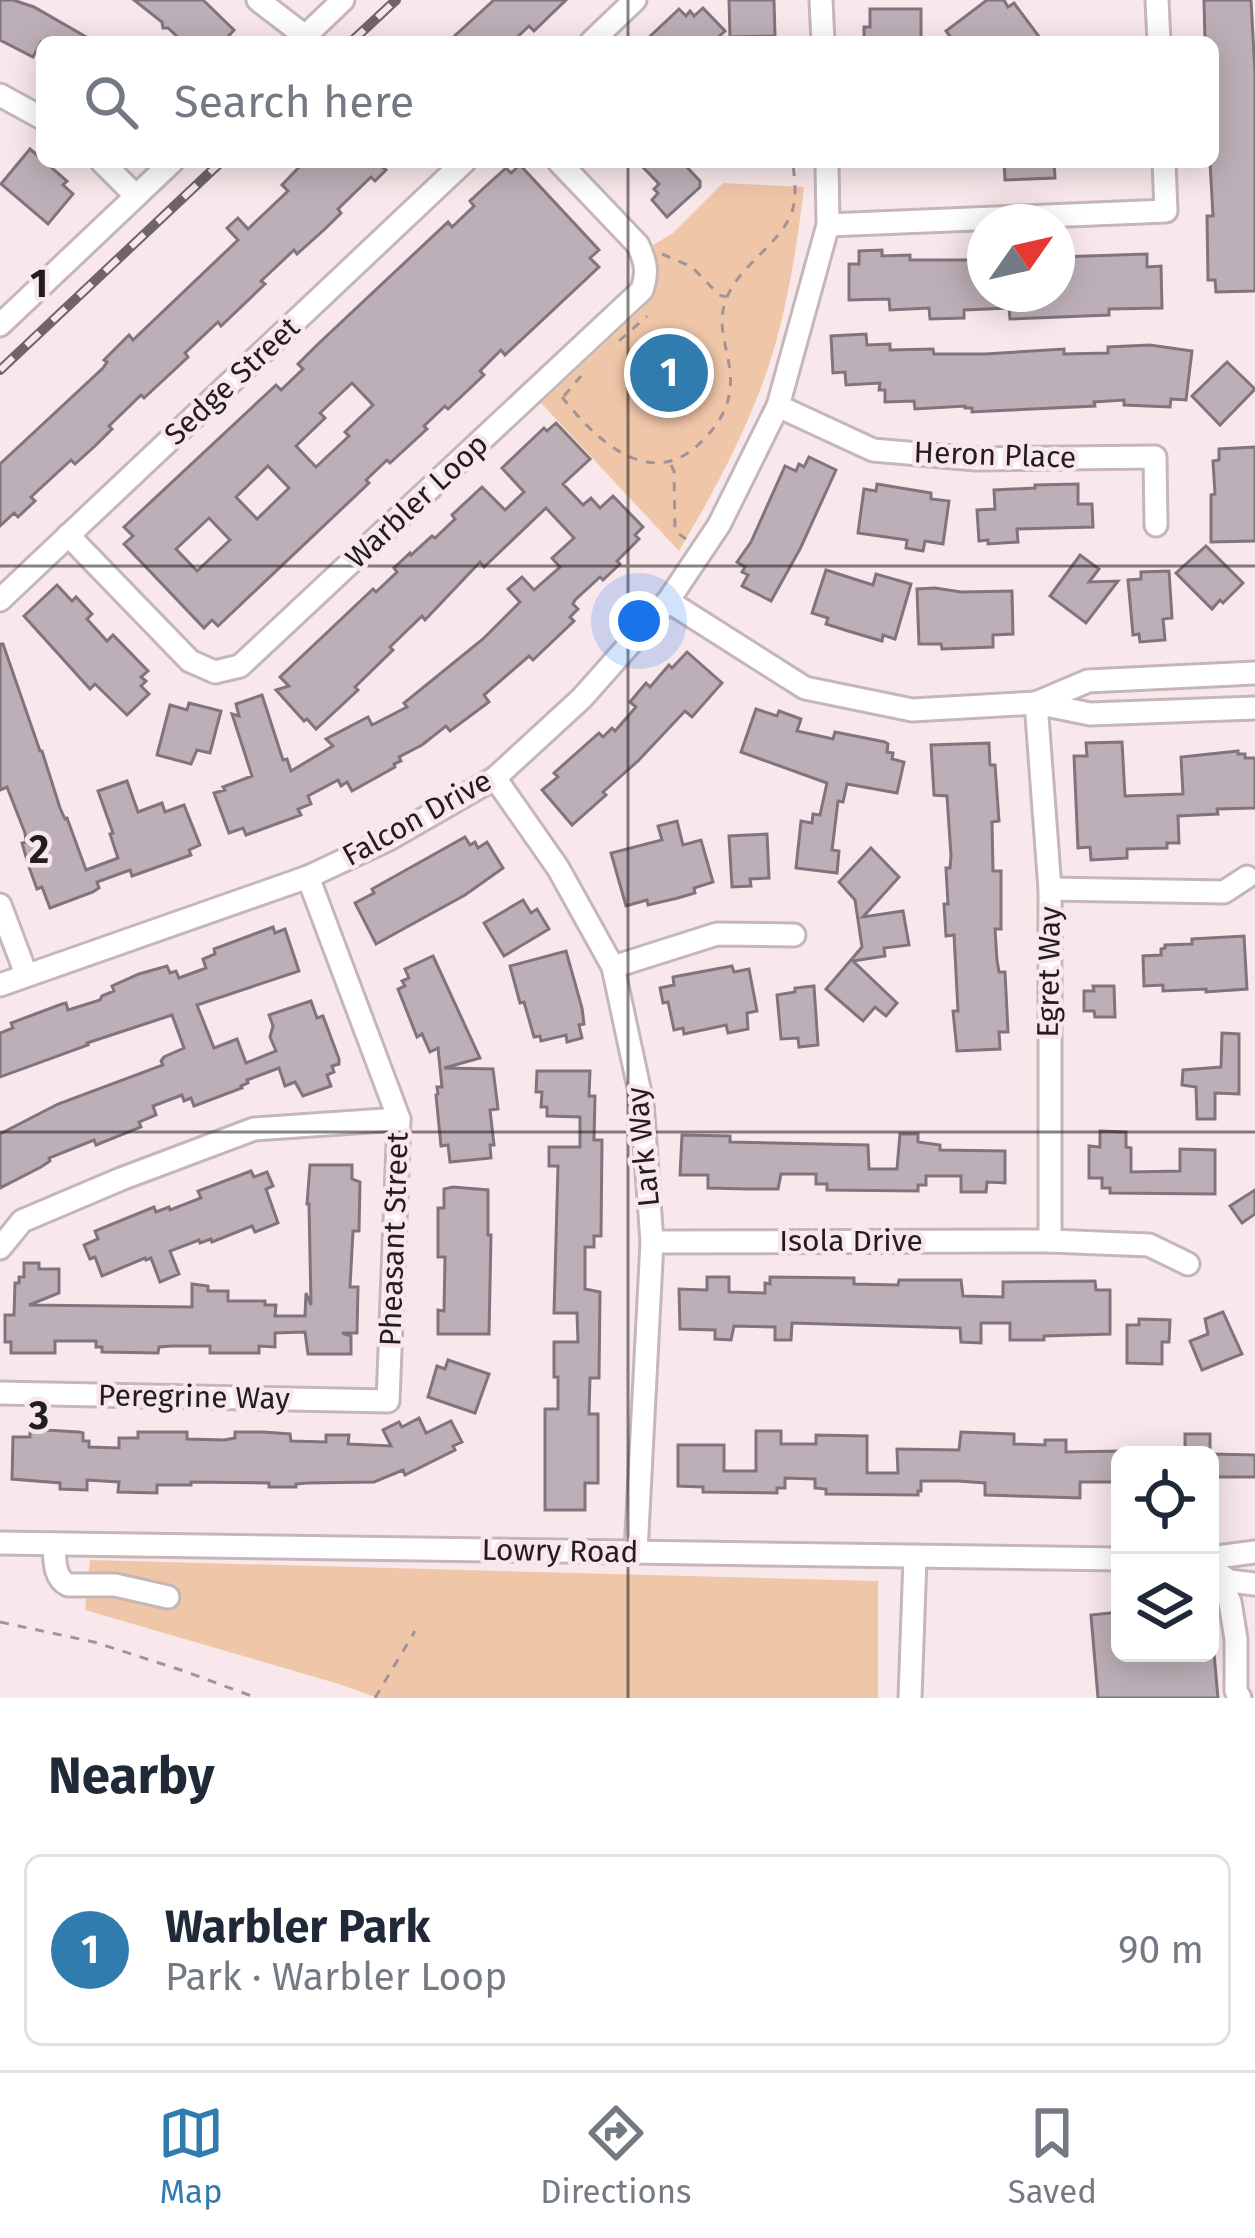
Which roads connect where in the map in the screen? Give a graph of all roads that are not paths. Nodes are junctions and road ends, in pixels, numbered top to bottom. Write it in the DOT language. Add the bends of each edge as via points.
graph roads {
  1 [pos="258,0"];
  2 [pos="343,0"];
  3 [pos="635,0"];
  4 [pos="821,0"];
  5 [pos="1157,0"];
  6 [pos="299,36"];
  7 [pos="305,36"];
  8 [pos="597,36"];
  9 [pos="823,36"];
  10 [pos="1159,36"];
  11 [pos="0,95"];
  12 [pos="36,115"];
  13 [pos="108,168"];
  14 [pos="166,168"];
  15 [pos="458,168"];
  16 [pos="565,168"];
  17 [pos="826,168"];
  18 [pos="1164,168"];
  19 [pos="136,196"];
  20 [pos="828,225"];
  21 [pos="0,326"];
  22 [pos="778,406"];
  23 [pos="1156,525"];
  24 [pos="68,535"];
  25 [pos="0,600"];
  26 [pos="668,601"];
  27 [pos="1255,673"];
  28 [pos="1036,704"];
  29 [pos="1255,708"];
  30 [pos="495,778"];
  31 [pos="308,877"];
  32 [pos="1247,877"];
  33 [pos="1050,889"];
  34 [pos="0,905"];
  35 [pos="794,935"];
  36 [pos="613,967"];
  37 [pos="26,974"];
  38 [pos="0,985"];
  39 [pos="399,1119"];
  40 [pos="652,1241"];
  41 [pos="1050,1241"];
  42 [pos="0,1248"];
  43 [pos="1188,1264"];
  44 [pos="0,1394"];
  45 [pos="388,1402"];
  46 [pos="0,1543"];
  47 [pos="54,1544"];
  48 [pos="636,1552"];
  49 [pos="1255,1552"];
  50 [pos="915,1558"];
  51 [pos="1111,1559"];
  52 [pos="1219,1561"];
  53 [pos="1219,1570"];
  54 [pos="1219,1578"];
  55 [pos="1255,1585"];
  56 [pos="168,1598"];
  57 [pos="910,1698"];
  58 [pos="1240,1698"];
  1 -- 6 [label="street"];
  2 -- 7 [label="street"];
  3 -- 8 [label="street"];
  4 -- 9 [label="street"];
  5 -- 10 [label="street"];
  11 -- 12 [label="street"];
  13 -- 19 [label="street"];
  14 -- 19 [label="street"];
  15 -- 24 [label="street, Sedge Street"];
  16 -- 24 [label="street, Warbler Loop" via="638,245 646,262 642,290 240,666 215,672 190,661"];
  17 -- 20 [label="street, Falcon Drive"];
  18 -- 20 [label="street" via="1166,212"];
  19 -- 21 [label="street"];
  20 -- 22 [label="street, Falcon Drive"];
  22 -- 23 [label="street, Heron Place" via="873,450 976,459 1155,457"];
  22 -- 26 [label="street, Falcon Drive" via="719,525"];
  24 -- 25 [label="street, Sedge Street"];
  26 -- 28 [label="street" via="805,688 912,710"];
  26 -- 30 [label="street, Falcon Drive" via="582,698"];
  27 -- 28 [label="street" via="1088,680"];
  28 -- 29 [label="street" via="1090,714"];
  28 -- 33 [label="street, Egret Way"];
  30 -- 31 [label="street, Falcon Drive"];
  30 -- 36 [label="street, Lark Way"];
  31 -- 37 [label="street, Falcon Drive"];
  31 -- 39 [label="street, Pheasant Street"];
  32 -- 33 [label="street" via="1224,892"];
  33 -- 41 [label="street, Egret Way"];
  34 -- 37 [label="street"];
  35 -- 36 [label="street" via="717,934"];
  36 -- 40 [label="street, Lark Way" via="642,1102"];
  37 -- 38 [label="street, Falcon Drive"];
  39 -- 42 [label="street" via="254,1130 22,1221"];
  39 -- 45 [label="street, Pheasant Street"];
  40 -- 41 [label="street, Isola Drive"];
  40 -- 48 [label="street, Lark Way"];
  41 -- 43 [label="street, Isola Drive" via="1149,1245"];
  44 -- 45 [label="street, Peregrine Way"];
  46 -- 47 [label="street, Lowry Road"];
  47 -- 48 [label="street, Lowry Road"];
  47 -- 56 [label="street" via="56,1570 68,1585 115,1585"];
  48 -- 50 [label="street, Lowry Road"];
  49 -- 52 [label="street"];
  50 -- 51 [label="street, Lowry Road"];
  50 -- 57 [label="street"];
  53 -- 55 [label="street"];
  54 -- 58 [label="street" via="1230,1602"];
}
